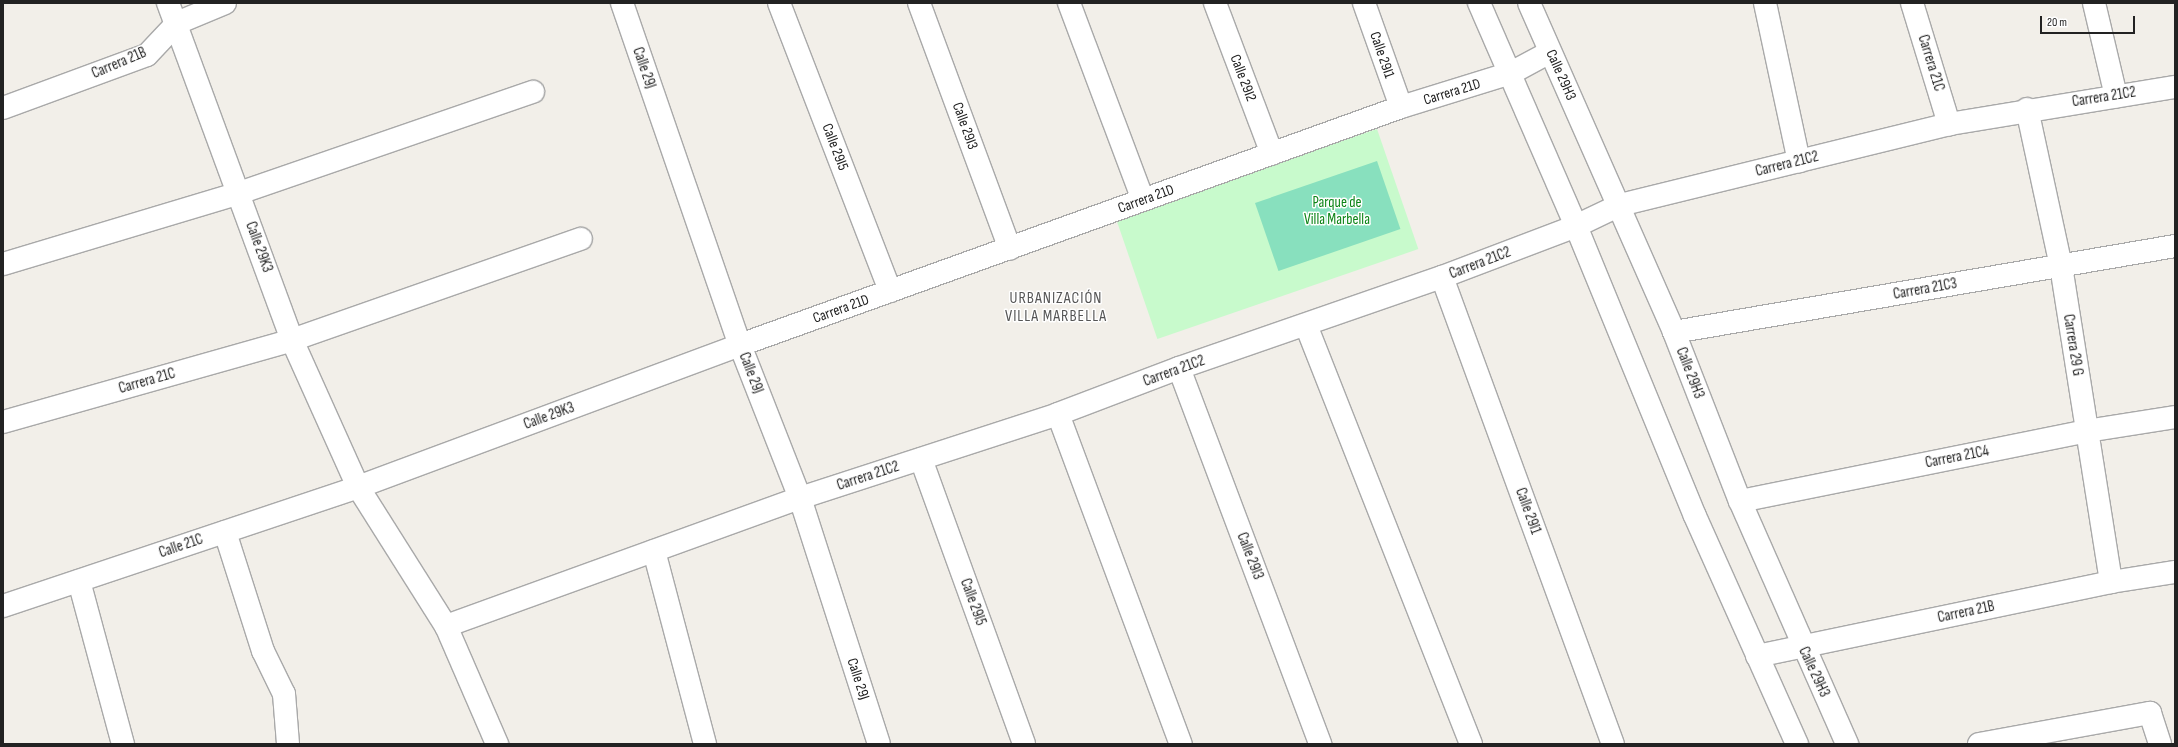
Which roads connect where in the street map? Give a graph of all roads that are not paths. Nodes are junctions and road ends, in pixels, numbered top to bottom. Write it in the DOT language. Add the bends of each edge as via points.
graph roads {
  1 [pos="168,3"];
  2 [pos="225,3"];
  3 [pos="622,3"];
  4 [pos="779,3"];
  5 [pos="919,3"];
  6 [pos="1070,3"];
  7 [pos="1215,3"];
  8 [pos="1364,3"];
  9 [pos="1479,3"];
  10 [pos="1765,3"];
  11 [pos="1912,3"];
  12 [pos="2094,3"];
  13 [pos="1533,4"];
  14 [pos="177,23"];
  15 [pos="1550,52"];
  16 [pos="1511,73"];
  17 [pos="2175,87"];
  18 [pos="533,92"];
  19 [pos="2116,96"];
  20 [pos="3,108"];
  21 [pos="1401,108"];
  22 [pos="2027,109"];
  23 [pos="1949,124"];
  24 [pos="1272,154"];
  25 [pos="1799,161"];
  26 [pos="239,193"];
  27 [pos="1144,200"];
  28 [pos="1620,205"];
  29 [pos="1576,226"];
  30 [pos="581,239"];
  31 [pos="2175,246"];
  32 [pos="1010,249"];
  33 [pos="3,264"];
  34 [pos="2061,266"];
  35 [pos="1442,278"];
  36 [pos="890,291"];
  37 [pos="1306,325"];
  38 [pos="1674,332"];
  39 [pos="292,340"];
  40 [pos="740,345"];
  41 [pos="1179,368"];
  42 [pos="1058,414"];
  43 [pos="2175,417"];
  44 [pos="3,422"];
  45 [pos="2087,431"];
  46 [pos="921,459"];
  47 [pos="358,487"];
  48 [pos="800,498"];
  49 [pos="1740,501"];
  50 [pos="225,532"];
  51 [pos="654,551"];
  52 [pos="2175,572"];
  53 [pos="79,581"];
  54 [pos="2111,582"];
  55 [pos="3,606"];
  56 [pos="446,626"];
  57 [pos="1802,646"];
  58 [pos="1757,656"];
  59 [pos="123,744"];
  60 [pos="288,744"];
  61 [pos="497,744"];
  62 [pos="705,744"];
  63 [pos="880,744"];
  64 [pos="1024,744"];
  65 [pos="1182,744"];
  66 [pos="1320,744"];
  67 [pos="1471,744"];
  68 [pos="1613,744"];
  69 [pos="1797,744"];
  70 [pos="1847,744"];
  71 [pos="1979,744"];
  72 [pos="2160,744"];
  1 -- 14 [label="street, Calle 29K3"];
  2 -- 14 [label="street, Carrera 21B"];
  3 -- 40 [label="street, Calle 29J"];
  4 -- 36 [label="street, Calle 29I5"];
  5 -- 32 [label="street, Calle 29I3"];
  6 -- 27 [label="street"];
  7 -- 24 [label="street, Calle 29I2"];
  8 -- 21 [label="street, Calle 29I1"];
  9 -- 16 [label="street"];
  10 -- 25 [label="street"];
  11 -- 23 [label="street, Carrera 21C"];
  12 -- 19 [label="street"];
  13 -- 15 [label="street, Calle 29H3"];
  14 -- 20 [label="street, Carrera 21B" via="147,55"];
  14 -- 26 [label="street, Calle 29K3"];
  15 -- 16 [label="street, Carrera 21D"];
  15 -- 28 [label="street, Calle 29H3"];
  16 -- 21 [label="street, Carrera 21D"];
  16 -- 29 [label="street"];
  17 -- 19 [label="street, Carrera 21C2"];
  18 -- 26 [label="street"];
  19 -- 22 [label="street, Carrera 21C2"];
  21 -- 24 [label="street, Carrera 21D"];
  22 -- 23 [label="street, Carrera 21C2"];
  22 -- 34 [label="street, Carrera 29 G"];
  23 -- 25 [label="street, Carrera 21C2"];
  24 -- 27 [label="street, Carrera 21D"];
  25 -- 28 [label="street, Carrera 21C2"];
  26 -- 33 [label="street"];
  26 -- 39 [label="street, Calle 29K3"];
  27 -- 32 [label="street, Carrera 21D"];
  28 -- 29 [label="street, Carrera 21C2"];
  28 -- 38 [label="street, Calle 29H3"];
  29 -- 35 [label="street, Carrera 21C2"];
  29 -- 58 [label="street" via="1695,516"];
  30 -- 39 [label="street, Carrera 21C"];
  31 -- 34 [label="street, Carrera 21C3"];
  32 -- 36 [label="street, Carrera 21D"];
  34 -- 38 [label="street, Carrera 21C3"];
  34 -- 45 [label="street, Carrera 29 G"];
  35 -- 37 [label="street, Carrera 21C2"];
  35 -- 68 [label="street, Calle 29I1"];
  36 -- 40 [label="street, Carrera 21D"];
  37 -- 41 [label="street, Carrera 21C2"];
  37 -- 67 [label="street"];
  38 -- 49 [label="street, Calle 29H3"];
  39 -- 44 [label="street, Carrera 21C"];
  39 -- 47 [label="street, Calle 29K3"];
  40 -- 47 [label="street, Calle 29K3"];
  40 -- 48 [label="street, Calle 29J"];
  41 -- 42 [label="street, Carrera 21C2"];
  41 -- 66 [label="street, Calle 29I3"];
  42 -- 46 [label="street, Carrera 21C2"];
  42 -- 65 [label="street"];
  43 -- 45 [label="street, Carrera 21C4"];
  45 -- 49 [label="street, Carrera 21C4"];
  45 -- 54 [label="street, Carrera 29 G"];
  46 -- 48 [label="street, Carrera 21C2"];
  46 -- 64 [label="street, Calle 29I5"];
  47 -- 50 [label="street, Calle 21C"];
  47 -- 56 [label="street, Calle 29K3"];
  48 -- 51 [label="street, Carrera 21C2"];
  48 -- 63 [label="street, Calle 29J"];
  49 -- 57 [label="street, Calle 29H3"];
  50 -- 53 [label="street, Calle 21C"];
  50 -- 60 [label="street" via="263,651 284,694"];
  51 -- 56 [label="street, Carrera 21C2"];
  51 -- 62 [label="street"];
  52 -- 54 [label="street, Carrera 21B"];
  53 -- 55 [label="street, Calle 21C"];
  53 -- 59 [label="street"];
  54 -- 57 [label="street, Carrera 21B"];
  56 -- 61 [label="street, Calle 29K3"];
  57 -- 58 [label="street, Carrera 21B"];
  57 -- 70 [label="street, Calle 29H3"];
  58 -- 69 [label="street"];
  71 -- 72 [label="street" via="2150,713"];
}
